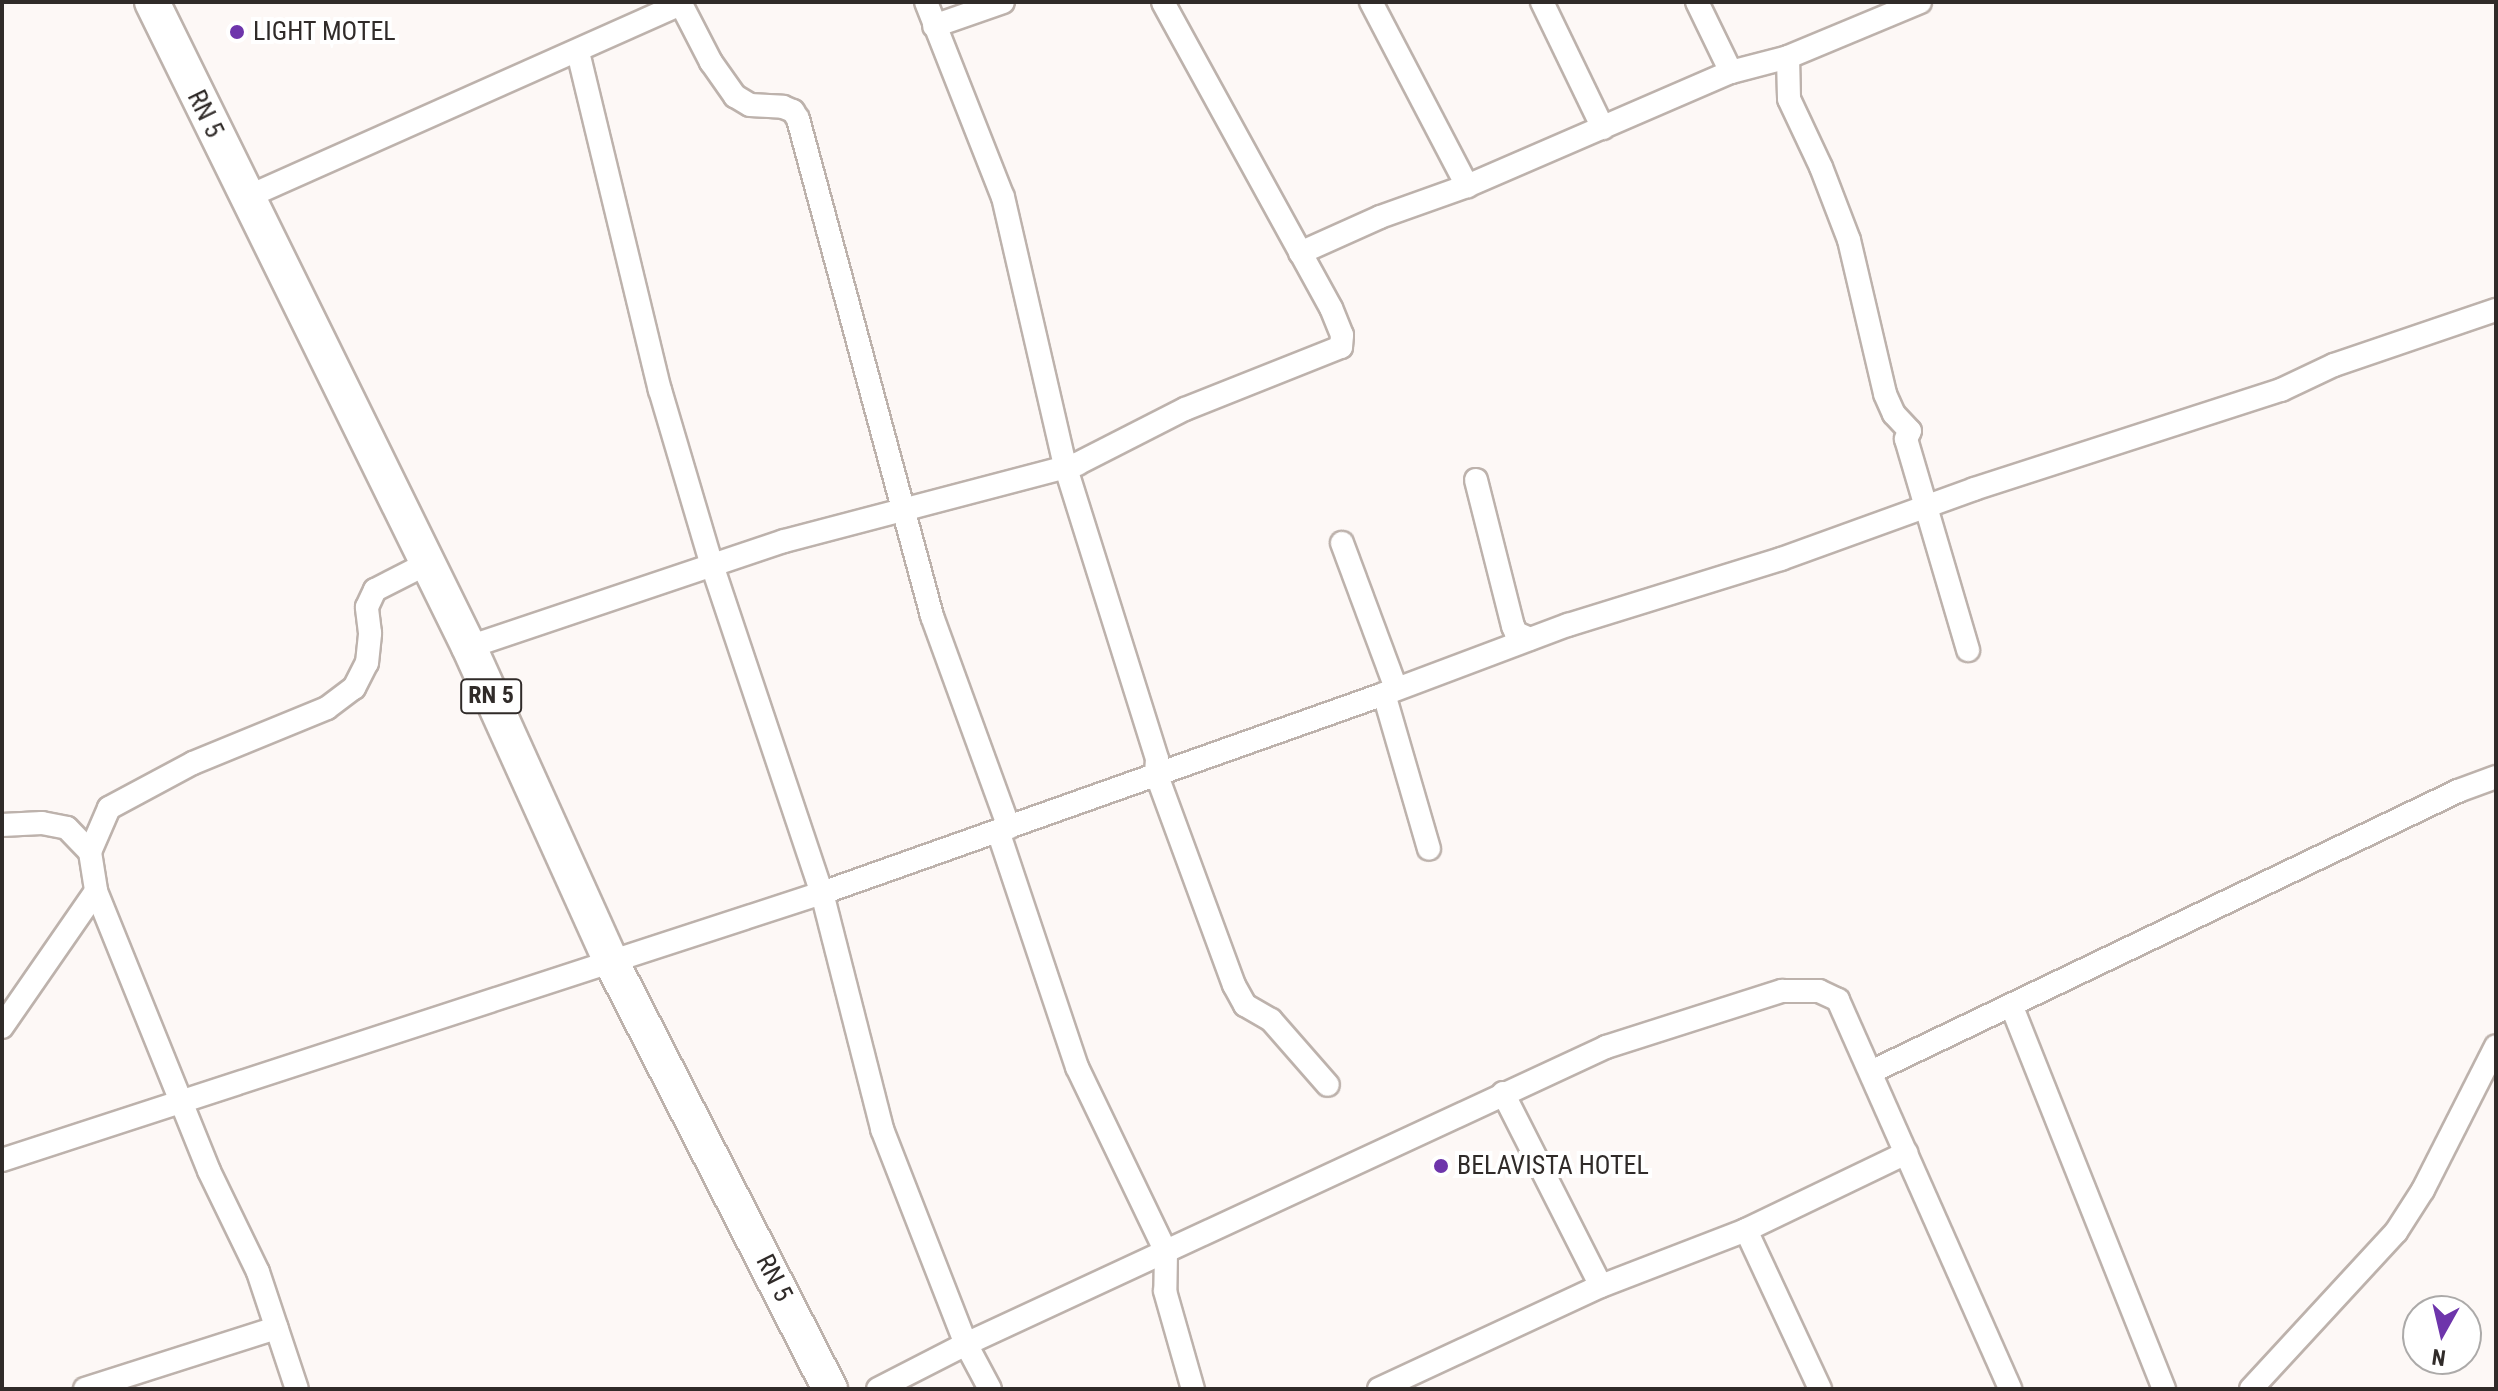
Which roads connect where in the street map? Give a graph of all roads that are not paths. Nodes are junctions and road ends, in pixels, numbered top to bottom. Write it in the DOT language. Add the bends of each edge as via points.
graph roads {
  1 [pos="926,2"];
  2 [pos="1003,2"];
  3 [pos="1163,2"];
  4 [pos="1371,2"];
  5 [pos="1542,2"];
  6 [pos="1697,2"];
  7 [pos="1920,2"];
  8 [pos="681,3"];
  9 [pos="161,5"];
  10 [pos="1873,10"];
  11 [pos="934,26"];
  12 [pos="578,52"];
  13 [pos="1788,57"];
  14 [pos="1731,72"];
  15 [pos="1603,128"];
  16 [pos="1467,186"];
  17 [pos="245,198"];
  18 [pos="1300,253"];
  19 [pos="2496,310"];
  20 [pos="1065,465"];
  21 [pos="1476,480"];
  22 [pos="1926,507"];
  23 [pos="905,508"];
  24 [pos="1342,543"];
  25 [pos="426,564"];
  26 [pos="712,565"];
  27 [pos="1530,639"];
  28 [pos="469,647"];
  29 [pos="1968,650"];
  30 [pos="1390,691"];
  31 [pos="1156,773"];
  32 [pos="2496,777"];
  33 [pos="109,808"];
  34 [pos="2,825"];
  35 [pos="67,828"];
  36 [pos="1003,829"];
  37 [pos="1429,849"];
  38 [pos="90,852"];
  39 [pos="96,891"];
  40 [pos="822,893"];
  41 [pos="611,961"];
  42 [pos="2012,1007"];
  43 [pos="2,1027"];
  44 [pos="2496,1046"];
  45 [pos="1871,1072"];
  46 [pos="1328,1085"];
  47 [pos="1503,1093"];
  48 [pos="183,1100"];
  49 [pos="1906,1153"];
  50 [pos="2,1160"];
  51 [pos="1746,1230"];
  52 [pos="1166,1252"];
  53 [pos="1116,1275"];
  54 [pos="1601,1286"];
  55 [pos="1165,1291"];
  56 [pos="276,1328"];
  57 [pos="966,1344"];
  58 [pos="823,1387"];
  59 [pos="85,1389"];
  60 [pos="297,1389"];
  61 [pos="878,1389"];
  62 [pos="990,1389"];
  63 [pos="1193,1389"];
  64 [pos="1379,1389"];
  65 [pos="1820,1389"];
  66 [pos="2010,1389"];
  67 [pos="2164,1389"];
  68 [pos="2251,1389"];
  1 -- 11 [label="street"];
  2 -- 11 [label="street"];
  3 -- 18 [label="street"];
  4 -- 16 [label="street"];
  5 -- 15 [label="street"];
  6 -- 14 [label="street"];
  7 -- 10 [label="street"];
  8 -- 12 [label="street"];
  8 -- 23 [label="street" via="735,96 750,105 783,107 798,119"];
  9 -- 17 [label="main road, RN 5 / RN 5"];
  10 -- 13 [label="street"];
  11 -- 20 [label="street" via="1003,197"];
  12 -- 17 [label="street"];
  12 -- 26 [label="street" via="660,390"];
  13 -- 14 [label="street"];
  13 -- 22 [label="street" via="1789,99 1849,240 1885,394 1910,431 1906,439"];
  14 -- 15 [label="street"];
  15 -- 16 [label="street"];
  16 -- 18 [label="street"];
  17 -- 25 [label="main road, RN 5 / RN 5"];
  18 -- 20 [label="street" via="1331,308 1341,347 1236,386 1098,456"];
  19 -- 22 [label="street" via="2334,365 2281,390"];
  20 -- 23 [label="street"];
  20 -- 31 [label="street" via="1157,759"];
  21 -- 27 [label="street" via="1513,626"];
  22 -- 27 [label="street"];
  22 -- 29 [label="street"];
  23 -- 26 [label="street"];
  23 -- 36 [label="street" via="932,616"];
  24 -- 30 [label="street"];
  25 -- 28 [label="main road, RN 5 / RN 5"];
  25 -- 33 [label="street" via="375,590 367,607 367,663 345,695 327,708 193,763"];
  26 -- 28 [label="street"];
  26 -- 40 [label="street"];
  27 -- 30 [label="street"];
  28 -- 41 [label="main road, RN 5 / RN 5"];
  30 -- 31 [label="street"];
  30 -- 37 [label="street"];
  31 -- 36 [label="street"];
  31 -- 46 [label="street" via="1245,1005 1271,1020"];
  32 -- 42 [label="street"];
  33 -- 35 [label="street"];
  33 -- 38 [label="street"];
  34 -- 35 [label="street"];
  35 -- 38 [label="street"];
  36 -- 40 [label="street"];
  36 -- 52 [label="street" via="1086,1090"];
  38 -- 39 [label="street"];
  39 -- 43 [label="street"];
  39 -- 48 [label="street"];
  40 -- 41 [label="street"];
  40 -- 57 [label="street" via="882,1129"];
  41 -- 48 [label="street"];
  41 -- 58 [label="main road, RN 5 / RN 5"];
  42 -- 45 [label="street"];
  42 -- 67 [label="street"];
  44 -- 68 [label="street" via="2396,1232"];
  45 -- 47 [label="street" via="1838,1000 1819,991 1782,991 1606,1047"];
  45 -- 49 [label="street"];
  47 -- 52 [label="street"];
  47 -- 54 [label="street"];
  48 -- 50 [label="street"];
  48 -- 56 [label="street" via="209,1171 258,1272"];
  49 -- 51 [label="street"];
  49 -- 66 [label="street"];
  51 -- 54 [label="street"];
  51 -- 65 [label="street"];
  52 -- 53 [label="street"];
  52 -- 55 [label="street"];
  53 -- 55 [label="street"];
  53 -- 57 [label="street"];
  54 -- 64 [label="street"];
  55 -- 63 [label="street"];
  56 -- 59 [label="street"];
  56 -- 60 [label="street"];
  57 -- 61 [label="street"];
  57 -- 62 [label="street"];
}
